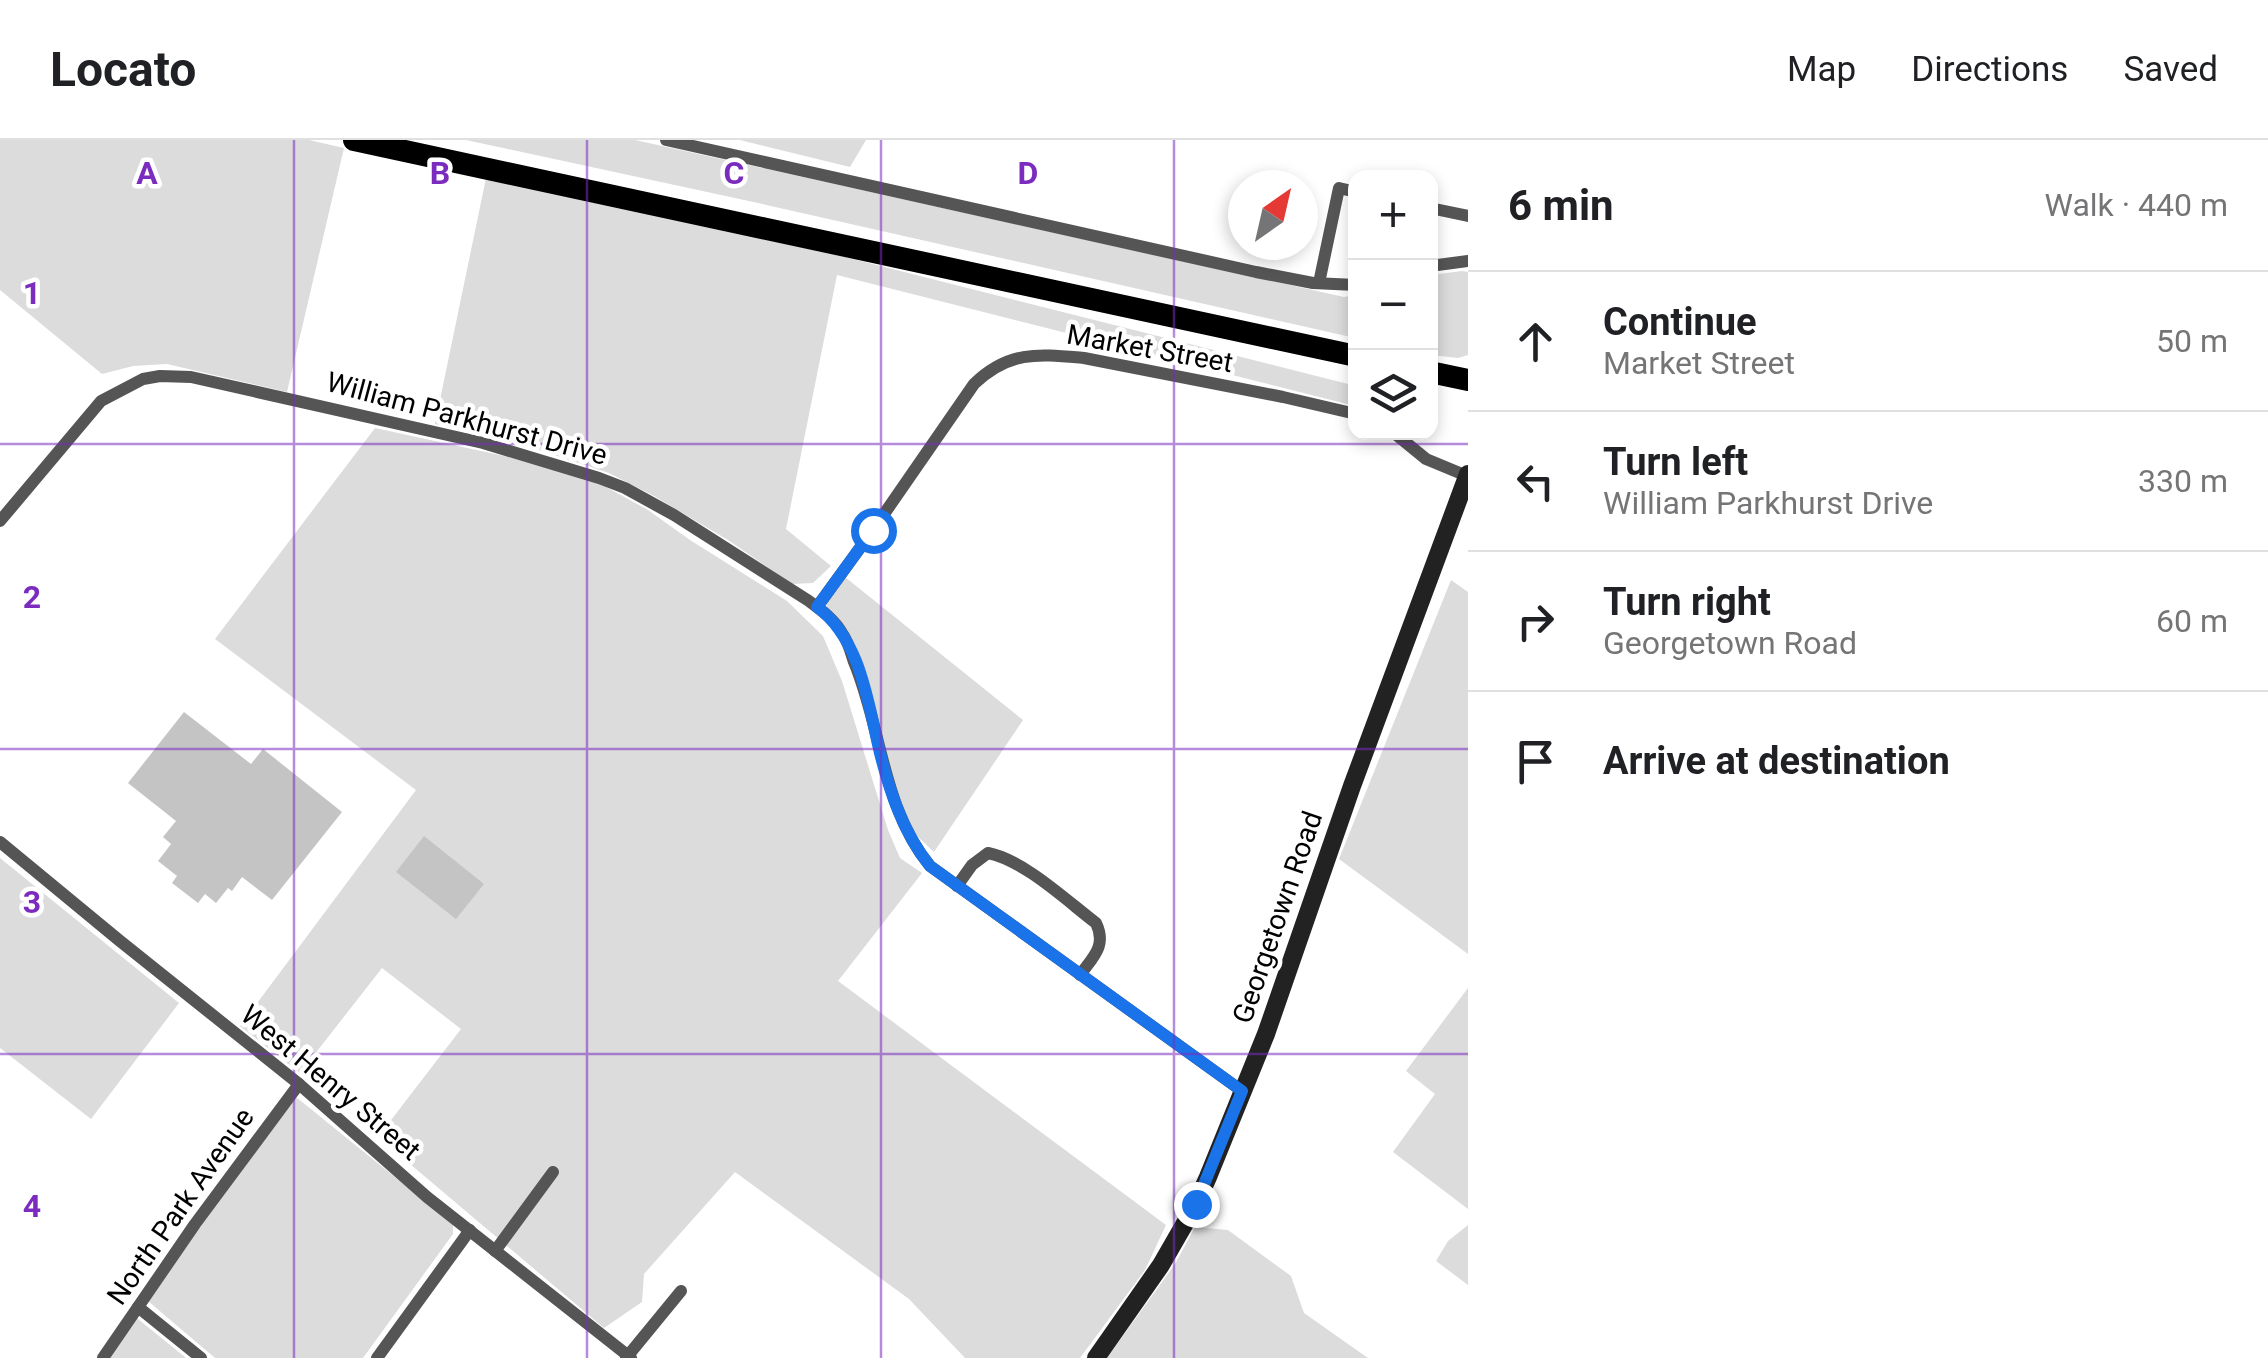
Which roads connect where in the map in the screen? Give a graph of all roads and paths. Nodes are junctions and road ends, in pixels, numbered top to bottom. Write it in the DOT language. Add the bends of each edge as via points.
graph roads {
  1 [pos="354,140"];
  2 [pos="666,140"];
  3 [pos="1348,190"];
  4 [pos="1438,210"];
  5 [pos="1468,216"];
  6 [pos="1468,261"];
  7 [pos="1438,265"];
  8 [pos="1318,283"];
  9 [pos="1348,285"];
  10 [pos="1348,354"];
  11 [pos="1438,374"];
  12 [pos="1468,380"];
  13 [pos="1348,412"];
  14 [pos="1401,440"];
  15 [pos="1468,476"];
  16 [pos="0,520"];
  17 [pos="817,607"];
  18 [pos="0,842"];
  19 [pos="957,886"];
  20 [pos="1080,975"];
  21 [pos="299,1084"];
  22 [pos="1242,1091"];
  23 [pos="553,1172"];
  24 [pos="470,1230"];
  25 [pos="495,1250"];
  26 [pos="681,1291"];
  27 [pos="138,1308"];
  28 [pos="628,1357"];
  29 [pos="103,1358"];
  30 [pos="201,1358"];
  31 [pos="378,1358"];
  32 [pos="1096,1358"];
  1 -- 10 [label="highway"];
  2 -- 8 [label="street"];
  3 -- 8 [label="street" via="1339,188"];
  4 -- 5 [label="street"];
  6 -- 7 [label="street"];
  8 -- 9 [label="street"];
  11 -- 12 [label="highway"];
  13 -- 17 [label="street, Market Street" via="1084,358 1031,356 1001,363 974,384"];
  14 -- 15 [label="street" via="1426,460"];
  15 -- 22 [label="street, Georgetown Road"];
  16 -- 17 [label="street, William Parkhurst Drive" via="101,401 143,379 191,377 483,444 599,478 674,515"];
  17 -- 19 [label="street, William Parkhurst Drive" via="843,634 892,794 917,850"];
  18 -- 21 [label="street, West Henry Street"];
  19 -- 20 [label="street, William Parkhurst Drive"];
  19 -- 20 [label="street" via="988,853 1025,870 1102,935"];
  20 -- 22 [label="street, William Parkhurst Drive"];
  21 -- 24 [label="street, West Henry Street"];
  21 -- 27 [label="street, North Park Avenue"];
  22 -- 32 [label="street, Georgetown Road" via="1196,1204"];
  23 -- 25 [label="street"];
  24 -- 25 [label="street, West Henry Street"];
  24 -- 31 [label="street"];
  25 -- 28 [label="street, West Henry Street"];
  26 -- 28 [label="street"];
  27 -- 29 [label="street, North Park Avenue"];
  27 -- 30 [label="street"];
}
